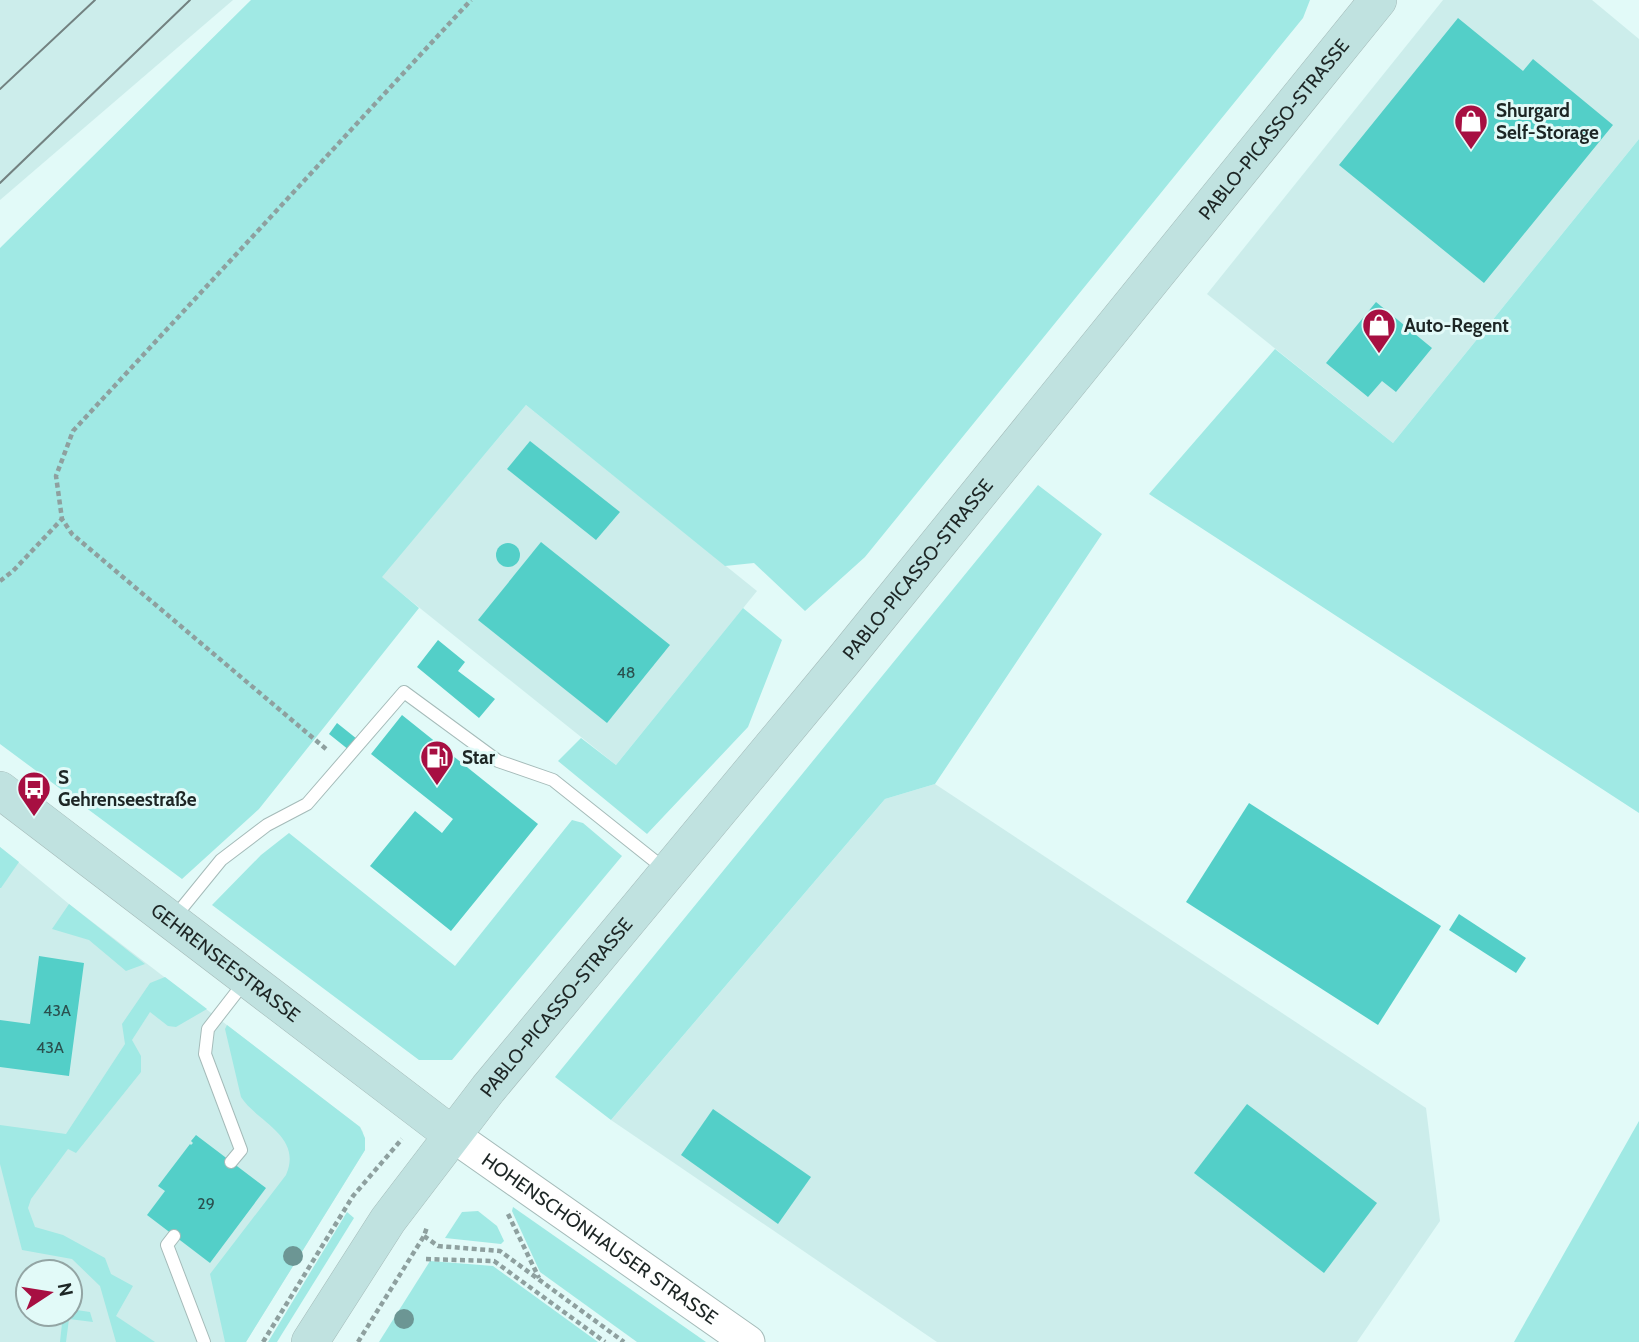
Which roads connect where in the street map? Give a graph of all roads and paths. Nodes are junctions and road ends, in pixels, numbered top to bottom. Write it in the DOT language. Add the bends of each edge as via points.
graph roads {
  1 [pos="471,0"];
  2 [pos="1378,0"];
  3 [pos="62,519"];
  4 [pos="0,581"];
  5 [pos="342,763"];
  6 [pos="0,790"];
  7 [pos="669,872"];
  8 [pos="171,921"];
  9 [pos="246,980"];
  10 [pos="452,1134"];
  11 [pos="386,1157"];
  12 [pos="231,1162"];
  13 [pos="505,1208"];
  14 [pos="174,1236"];
  15 [pos="426,1259"];
  16 [pos="539,1279"];
  17 [pos="204,1342"];
  18 [pos="263,1342"];
  19 [pos="310,1342"];
  20 [pos="358,1342"];
  21 [pos="605,1342"];
  22 [pos="624,1342"];
  23 [pos="748,1342"];
  1 -- 3 [label="path" via="74,431 56,475"];
  2 -- 7 [label="main road, PABLO-PICASSO-STRASSE"];
  3 -- 4 [label="path"];
  3 -- 5 [label="path" via="72,534"];
  5 -- 7 [label="lane" via="404,692 498,761 553,780"];
  5 -- 8 [label="lane" via="307,804 267,825 221,860"];
  6 -- 8 [label="main road, GEHRENSEESTRASSE"];
  7 -- 10 [label="main road, PABLO-PICASSO-STRASSE"];
  8 -- 9 [label="main road, GEHRENSEESTRASSE"];
  9 -- 10 [label="main road, GEHRENSEESTRASSE"];
  9 -- 12 [label="lane" via="208,1029 205,1055 241,1150"];
  10 -- 19 [label="main road, PABLO-PICASSO-STRASSE" via="388,1220"];
  10 -- 23 [label="street, HOHENSCHÖNHAUSER STRASSE"];
  11 -- 18 [label="path" via="353,1196"];
  13 -- 16 [label="path"];
  14 -- 17 [label="lane" via="167,1245"];
  15 -- 21 [label="path" via="494,1261"];
  16 -- 20 [label="path" via="500,1251 438,1246 424,1237"];
  16 -- 22 [label="path"];
}
